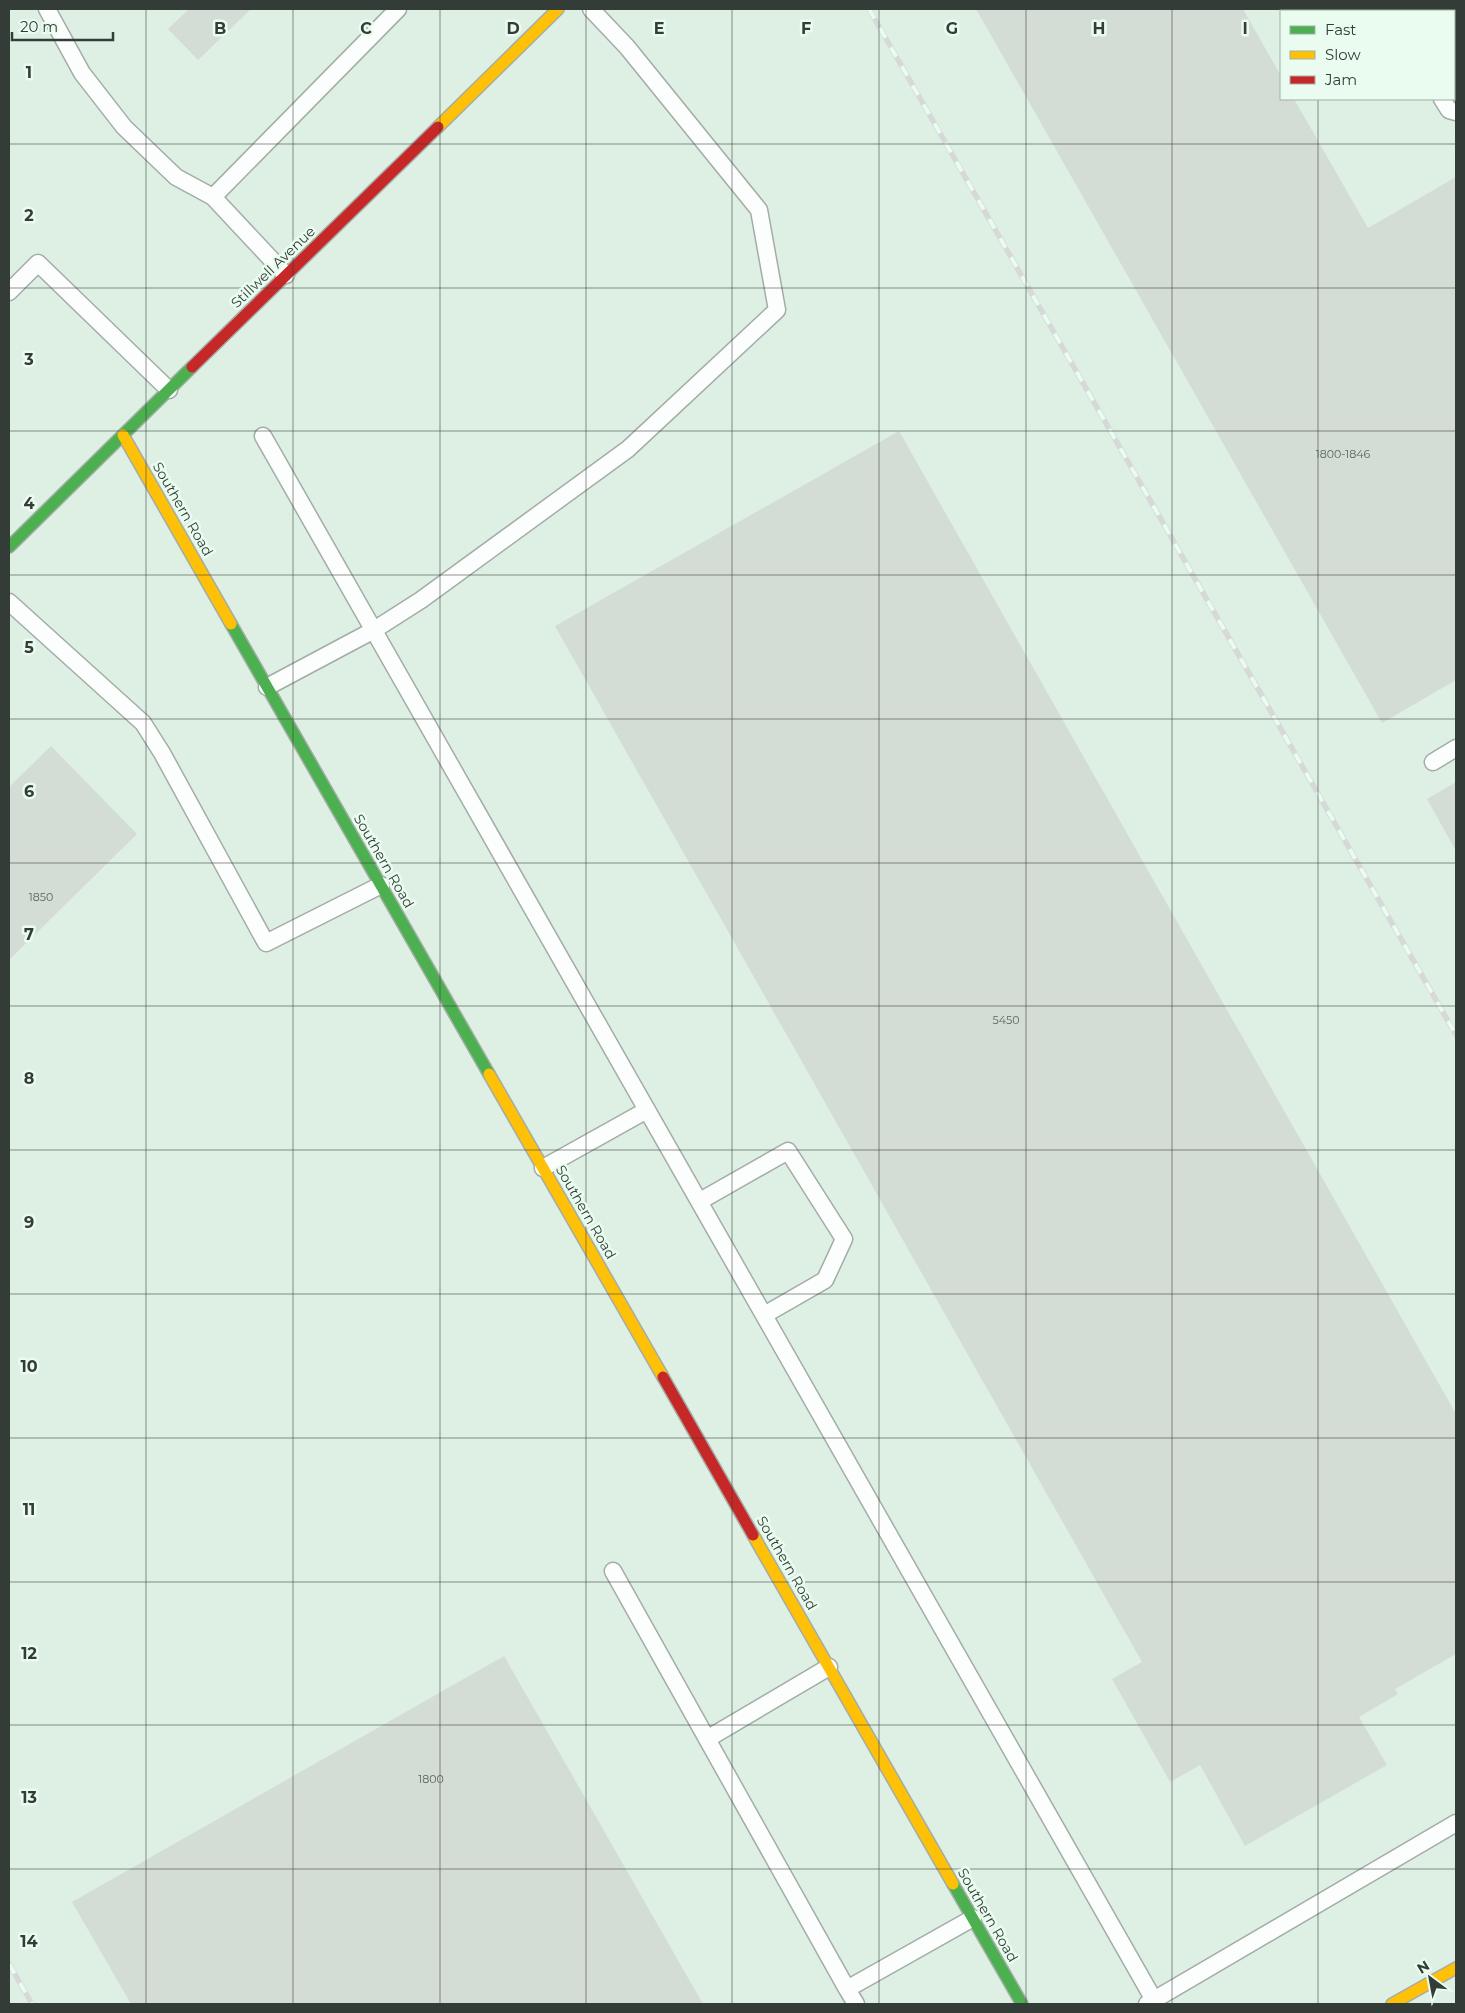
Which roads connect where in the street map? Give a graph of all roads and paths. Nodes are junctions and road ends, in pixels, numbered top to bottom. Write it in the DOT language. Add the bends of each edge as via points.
graph roads {
  1 [pos="47,9"];
  2 [pos="398,9"];
  3 [pos="558,9"];
  4 [pos="591,9"];
  5 [pos="1443,100"];
  6 [pos="1456,112"];
  7 [pos="213,197"];
  8 [pos="286,275"];
  9 [pos="9,292"];
  10 [pos="169,390"];
  11 [pos="123,435"];
  12 [pos="264,436"];
  13 [pos="9,547"];
  14 [pos="9,602"];
  15 [pos="374,630"];
  16 [pos="268,687"];
  17 [pos="1456,748"];
  18 [pos="1433,762"];
  19 [pos="381,885"];
  20 [pos="647,1110"];
  21 [pos="543,1168"];
  22 [pos="700,1201"];
  23 [pos="764,1315"];
  24 [pos="612,1571"];
  25 [pos="829,1667"];
  26 [pos="707,1739"];
  27 [pos="1456,1823"];
  28 [pos="973,1918"];
  29 [pos="1456,1968"];
  30 [pos="847,1989"];
  31 [pos="1150,2002"];
  32 [pos="856,2004"];
  33 [pos="1022,2004"];
  34 [pos="1392,2004"];
  1 -- 7 [label="lane" via="82,72 124,127 176,177"];
  2 -- 7 [label="lane"];
  3 -- 8 [label="street, Stillwell Avenue"];
  4 -- 15 [label="lane" via="627,47 758,210 777,310 628,449 421,600"];
  5 -- 6 [label="lane" via="1449,110"];
  7 -- 8 [label="lane"];
  8 -- 10 [label="street, Stillwell Avenue"];
  9 -- 10 [label="lane" via="38,263"];
  10 -- 11 [label="street, Stillwell Avenue"];
  11 -- 13 [label="street, Stillwell Avenue"];
  11 -- 16 [label="street, Southern Road"];
  12 -- 15 [label="lane"];
  14 -- 19 [label="lane" via="144,723 266,943"];
  15 -- 16 [label="lane"];
  15 -- 20 [label="lane"];
  16 -- 19 [label="street, Southern Road"];
  17 -- 18 [label="lane"];
  19 -- 21 [label="street, Southern Road"];
  20 -- 21 [label="lane"];
  20 -- 22 [label="lane"];
  21 -- 25 [label="street, Southern Road"];
  22 -- 23 [label="lane"];
  22 -- 23 [label="lane" via="788,1151 844,1239 825,1280"];
  23 -- 31 [label="lane"];
  24 -- 26 [label="lane"];
  25 -- 26 [label="lane"];
  25 -- 28 [label="street, Southern Road"];
  26 -- 30 [label="lane"];
  27 -- 31 [label="lane"];
  28 -- 30 [label="lane"];
  28 -- 33 [label="street, Southern Road"];
  29 -- 34 [label="street"];
  30 -- 32 [label="lane"];
}
